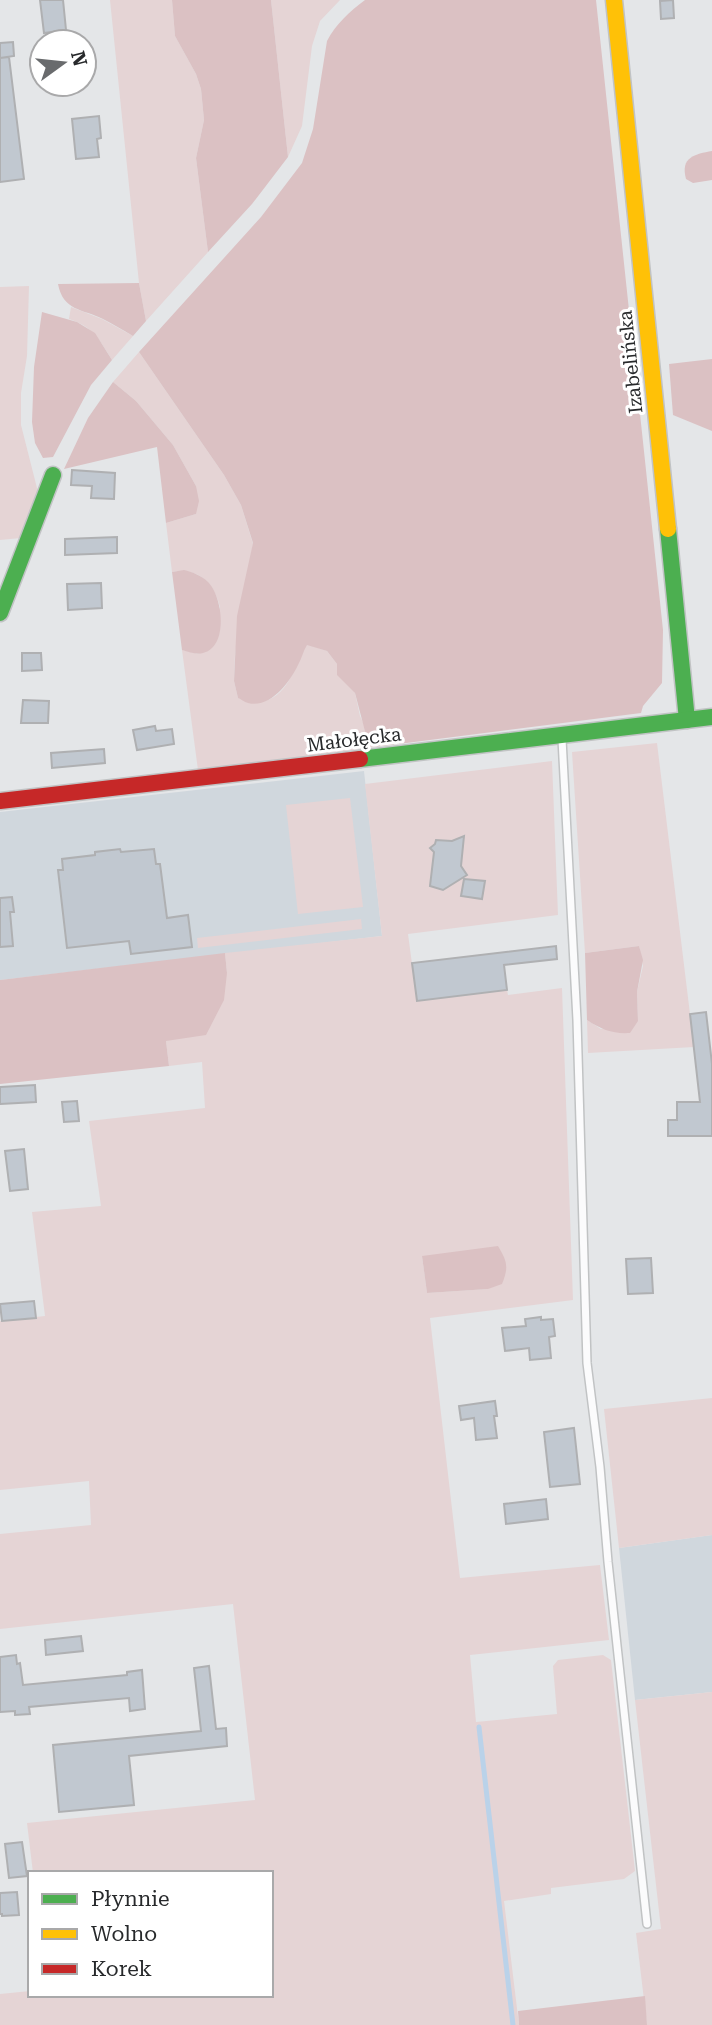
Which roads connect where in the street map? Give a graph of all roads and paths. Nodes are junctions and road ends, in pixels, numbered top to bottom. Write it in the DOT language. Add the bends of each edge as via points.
graph roads {
  1 [pos="614,0"];
  2 [pos="53,475"];
  3 [pos="0,613"];
  4 [pos="712,718"];
  5 [pos="687,720"];
  6 [pos="562,736"];
  7 [pos="0,801"];
  8 [pos="647,1924"];
  1 -- 5 [label="street, Izabelińska"];
  2 -- 3 [label="street"];
  4 -- 5 [label="street, Małołęcka"];
  5 -- 6 [label="street, Małołęcka"];
  6 -- 7 [label="street, Małołęcka"];
  6 -- 8 [label="lane" via="577,1020 587,1363"];
}
